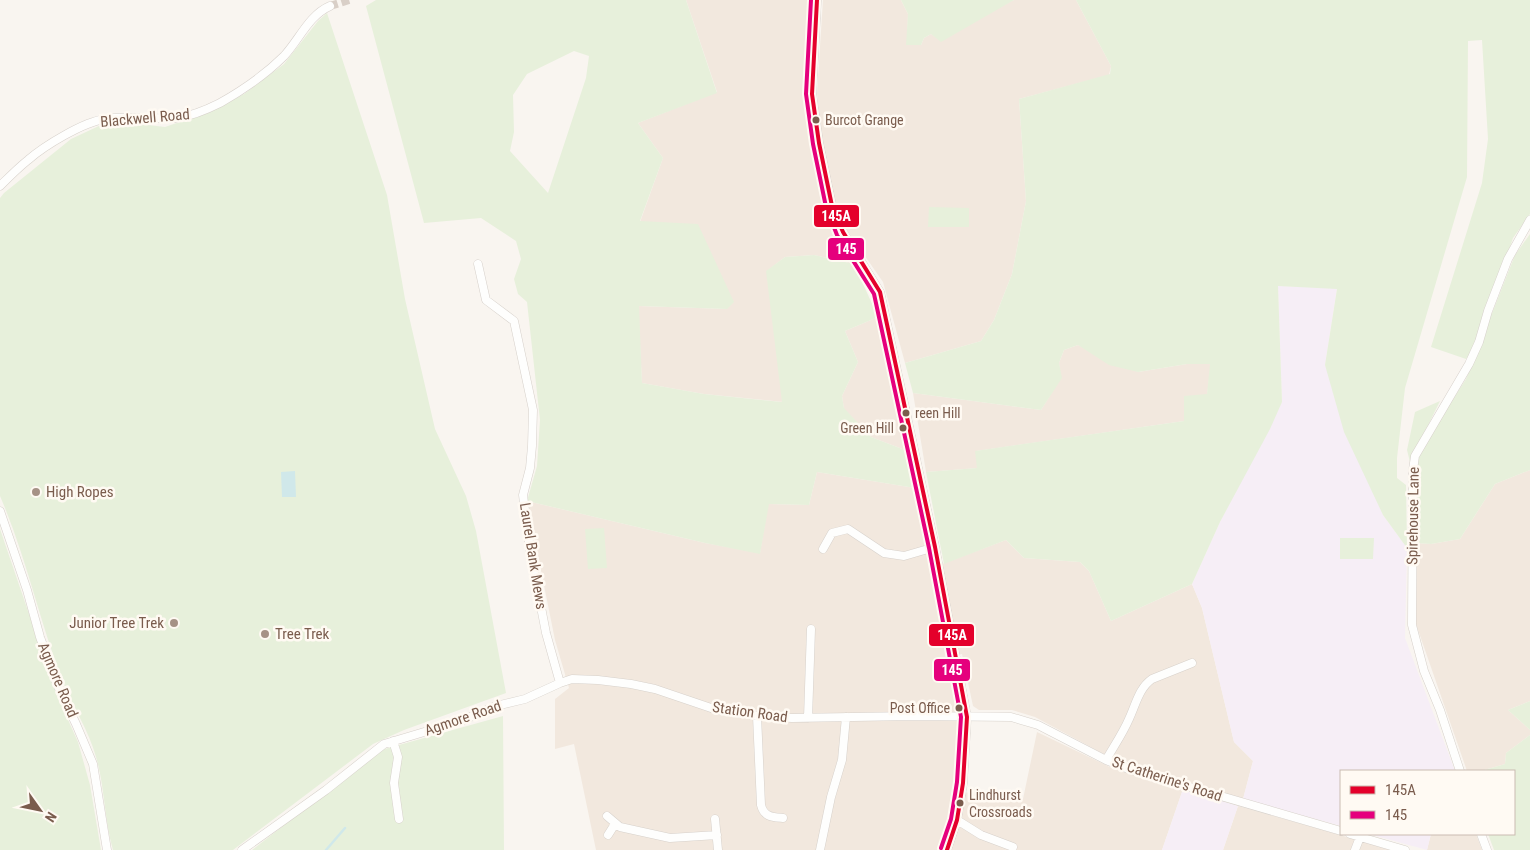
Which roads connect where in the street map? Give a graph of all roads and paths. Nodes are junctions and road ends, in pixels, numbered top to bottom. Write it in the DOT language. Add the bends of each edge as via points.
graph roads {
  1 [pos="817,0"];
  2 [pos="330,6"];
  3 [pos="0,186"];
  4 [pos="1530,220"];
  5 [pos="478,264"];
  6 [pos="0,511"];
  7 [pos="935,547"];
  8 [pos="823,549"];
  9 [pos="811,628"];
  10 [pos="1192,663"];
  11 [pos="560,683"];
  12 [pos="511,702"];
  13 [pos="758,716"];
  14 [pos="846,717"];
  15 [pos="967,717"];
  16 [pos="808,718"];
  17 [pos="393,741"];
  18 [pos="1106,760"];
  19 [pos="1460,770"];
  20 [pos="607,816"];
  21 [pos="716,818"];
  22 [pos="783,818"];
  23 [pos="399,819"];
  24 [pos="958,820"];
  25 [pos="615,824"];
  26 [pos="1340,831"];
  27 [pos="608,834"];
  28 [pos="717,834"];
  29 [pos="1353,835"];
  30 [pos="1481,835"];
  31 [pos="1360,837"];
  32 [pos="1013,846"];
  33 [pos="107,850"];
  34 [pos="242,850"];
  35 [pos="718,850"];
  36 [pos="820,850"];
  37 [pos="947,850"];
  38 [pos="1356,850"];
  39 [pos="1405,850"];
  40 [pos="1487,850"];
  1 -- 7 [label="street" via="812,94 832,206 842,232 880,292"];
  2 -- 3 [label="street, Blackwell Road" via="316,15 276,63 246,88 217,104 176,118 102,119 83,126 29,159"];
  4 -- 19 [label="street, Spirehouse Lane" via="1508,259 1469,364 1415,456 1413,470 1412,625 1424,671"];
  5 -- 11 [label="street, Laurel Bank Mews" via="486,300 514,321 533,410 530,468 523,495 544,624"];
  6 -- 33 [label="street, Agmore Road" via="42,645 93,764"];
  7 -- 8 [label="street" via="904,556 884,552 848,529 832,533"];
  7 -- 15 [label="street"];
  9 -- 16 [label="street"];
  10 -- 18 [label="street" via="1147,682"];
  11 -- 12 [label="street, Station Road"];
  11 -- 13 [label="street, Station Road" via="586,679 631,684 717,710"];
  12 -- 17 [label="street, Agmore Road"];
  13 -- 16 [label="street, Station Road"];
  13 -- 22 [label="street" via="762,811 768,816"];
  14 -- 15 [label="street, Station Road"];
  14 -- 16 [label="street, Station Road"];
  14 -- 36 [label="street" via="842,760 830,797"];
  15 -- 18 [label="street, St Catherine's Road" via="1011,717 1026,721"];
  15 -- 24 [label="street"];
  17 -- 23 [label="street" via="398,757 394,783"];
  17 -- 34 [label="street, Agmore Road" via="384,744"];
  18 -- 26 [label="street, St Catherine's Road"];
  20 -- 25 [label="street"];
  21 -- 28 [label="street"];
  24 -- 32 [label="street" via="981,835"];
  24 -- 37 [label="street"];
  25 -- 27 [label="street"];
  25 -- 28 [label="street" via="670,838"];
  28 -- 35 [label="street"];
  29 -- 31 [label="street"];
  30 -- 40 [label="street"];
  31 -- 38 [label="street"];
  31 -- 39 [label="street"];
}
